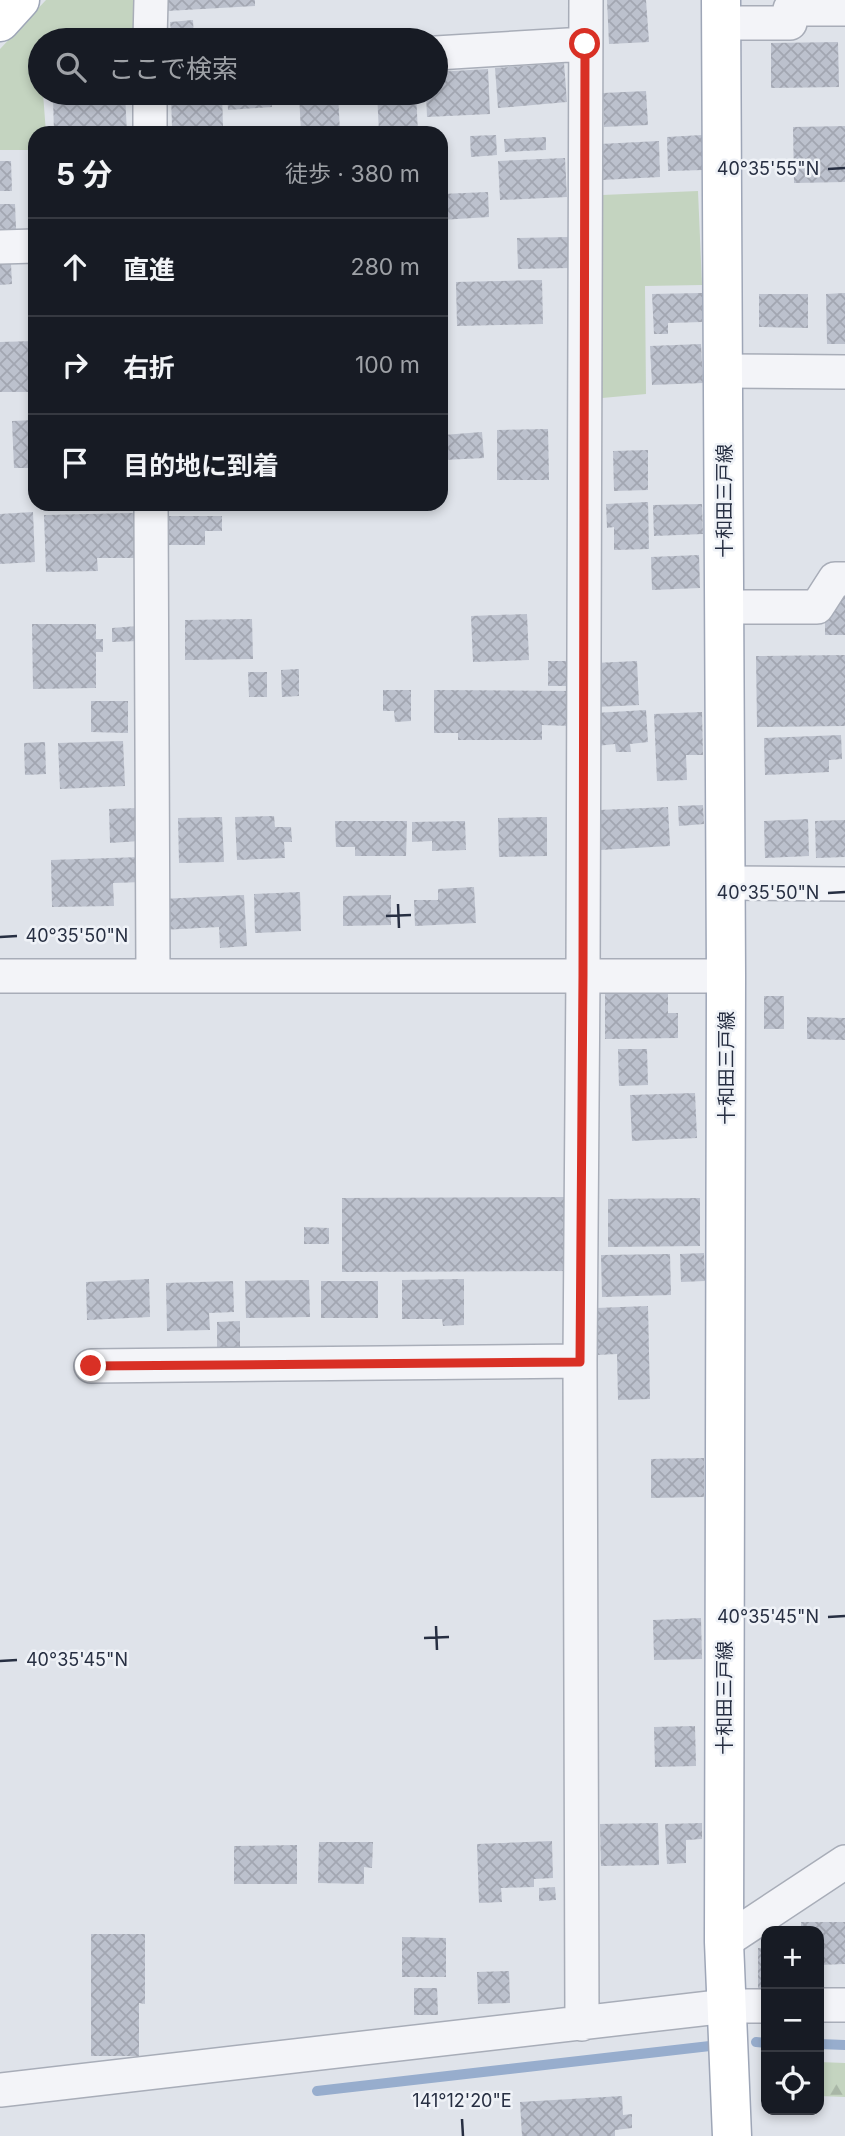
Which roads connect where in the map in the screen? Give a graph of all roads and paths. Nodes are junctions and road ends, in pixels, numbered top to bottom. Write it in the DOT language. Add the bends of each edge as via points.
graph roads {
  1 [pos="20,0"];
  2 [pos="151,0"];
  3 [pos="586,0"];
  4 [pos="845,9"];
  5 [pos="722,12"];
  6 [pos="0,22"];
  7 [pos="150,28"];
  8 [pos="585,44"];
  9 [pos="448,52"];
  10 [pos="150,105"];
  11 [pos="150,126"];
  12 [pos="28,246"];
  13 [pos="0,247"];
  14 [pos="723,371"];
  15 [pos="845,372"];
  16 [pos="151,511"];
  17 [pos="845,579"];
  18 [pos="724,607"];
  19 [pos="725,883"];
  20 [pos="845,884"];
  21 [pos="583,975"];
  22 [pos="0,976"];
  23 [pos="153,976"];
  24 [pos="726,976"];
  25 [pos="580,1362"];
  26 [pos="91,1366"];
  27 [pos="845,1862"];
  28 [pos="724,1942"];
  29 [pos="824,2005"];
  30 [pos="845,2005"];
  31 [pos="727,2006"];
  32 [pos="761,2006"];
  33 [pos="582,2024"];
  34 [pos="0,2090"];
  35 [pos="732,2136"];
  1 -- 6 [label="main road"];
  2 -- 7 [label="street"];
  3 -- 8 [label="street"];
  4 -- 5 [label="street" via="790,9 789,23"];
  5 -- 14 [label="main road, 十和田三戸線"];
  8 -- 9 [label="street"];
  8 -- 21 [label="street"];
  10 -- 11 [label="street"];
  12 -- 13 [label="street"];
  14 -- 15 [label="street"];
  14 -- 18 [label="main road, 十和田三戸線"];
  16 -- 23 [label="street"];
  17 -- 18 [label="street" via="835,579 817,607"];
  18 -- 19 [label="main road, 十和田三戸線"];
  19 -- 20 [label="street"];
  19 -- 24 [label="main road, 十和田三戸線"];
  21 -- 23 [label="street"];
  21 -- 24 [label="street"];
  21 -- 25 [label="street"];
  22 -- 23 [label="street"];
  24 -- 28 [label="main road, 十和田三戸線"];
  25 -- 26 [label="street"];
  25 -- 33 [label="street"];
  27 -- 28 [label="street"];
  28 -- 31 [label="main road, 十和田三戸線"];
  29 -- 30 [label="street"];
  31 -- 32 [label="street"];
  31 -- 33 [label="street"];
  31 -- 35 [label="main road, 十和田三戸線"];
  33 -- 34 [label="street"];
}
